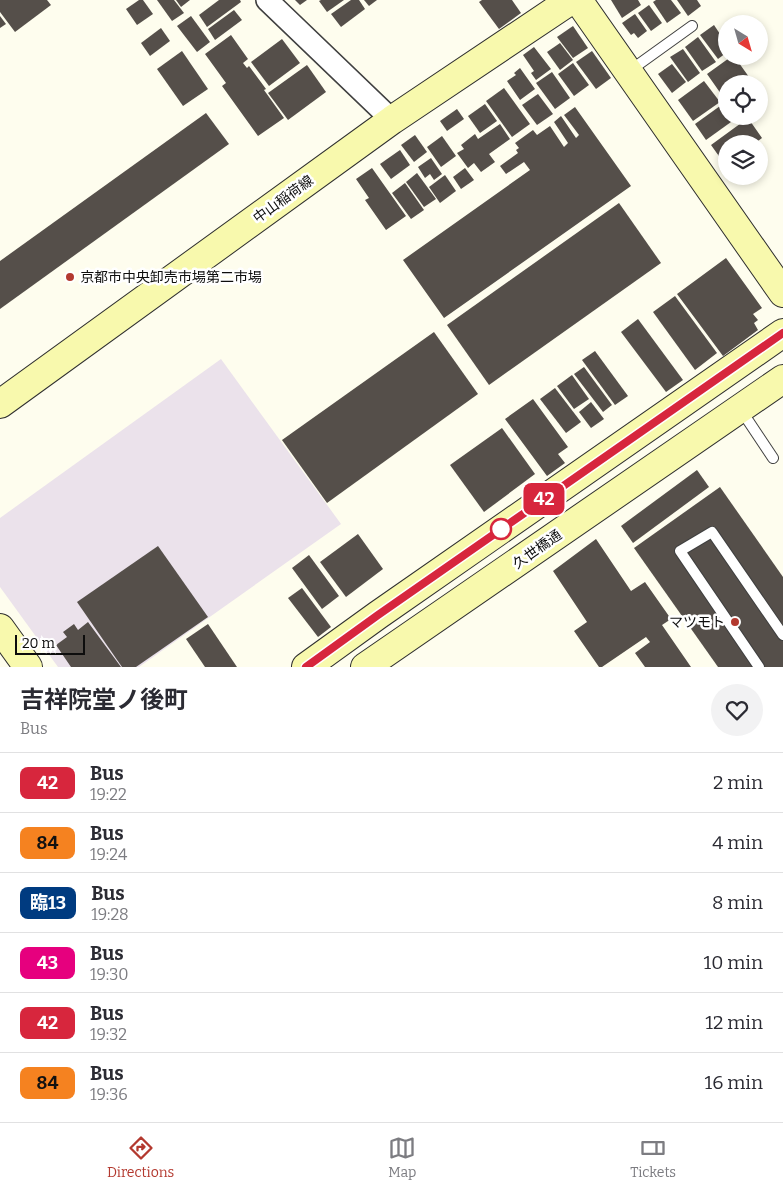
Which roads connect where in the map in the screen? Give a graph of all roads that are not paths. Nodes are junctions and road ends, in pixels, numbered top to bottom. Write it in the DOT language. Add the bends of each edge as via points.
graph roads {
  1 [pos="267,0"];
  2 [pos="571,0"];
  3 [pos="578,0"];
  4 [pos="692,26"];
  5 [pos="628,72"];
  6 [pos="392,120"];
  7 [pos="783,293"];
  8 [pos="783,333"];
  9 [pos="783,379"];
  10 [pos="0,404"];
  11 [pos="740,409"];
  12 [pos="773,458"];
  13 [pos="0,628"];
  14 [pos="783,636"];
  15 [pos="28,667"];
  16 [pos="306,667"];
  17 [pos="365,667"];
  18 [pos="760,667"];
  1 -- 6 [label="street"];
  2 -- 6 [label="street, 中山稲荷線"];
  3 -- 5 [label="street"];
  4 -- 5 [label="lane"];
  5 -- 7 [label="street"];
  6 -- 10 [label="street, 中山稲荷線"];
  8 -- 16 [label="street"];
  9 -- 11 [label="street, 久世橋通"];
  11 -- 12 [label="lane"];
  11 -- 17 [label="street, 久世橋通"];
  13 -- 15 [label="street"];
  14 -- 18 [label="lane" via="712,532 680,552"];
}
